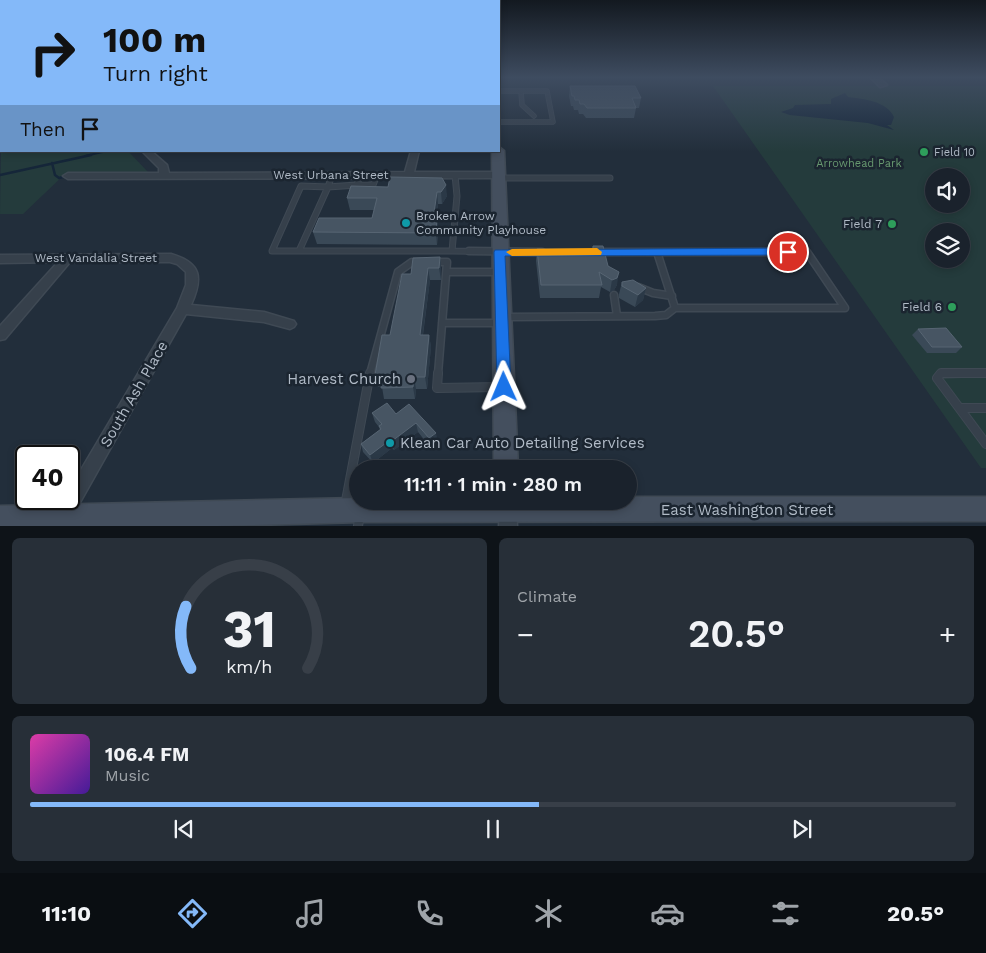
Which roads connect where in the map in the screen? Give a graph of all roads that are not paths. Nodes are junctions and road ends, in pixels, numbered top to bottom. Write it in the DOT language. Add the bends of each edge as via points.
graph roads {
  1 [pos="522,103"];
  2 [pos="549,103"];
  3 [pos="534,116"];
  4 [pos="500,122"];
  5 [pos="147,152"];
  6 [pos="414,152"];
  7 [pos="498,152"];
  8 [pos="332,175"];
  9 [pos="68,176"];
  10 [pos="164,176"];
  11 [pos="409,176"];
  12 [pos="455,176"];
  13 [pos="497,177"];
  14 [pos="610,178"];
  15 [pos="359,180"];
  16 [pos="328,187"];
  17 [pos="299,251"];
  18 [pos="452,251"];
  19 [pos="499,252"];
  20 [pos="550,252"];
  21 [pos="589,252"];
  22 [pos="657,252"];
  23 [pos="68,258"];
  24 [pos="0,259"];
  25 [pos="189,266"];
  26 [pos="446,272"];
  27 [pos="500,272"];
  28 [pos="629,287"];
  29 [pos="614,294"];
  30 [pos="672,296"];
  31 [pos="675,308"];
  32 [pos="183,309"];
  33 [pos="617,316"];
  34 [pos="503,320"];
  35 [pos="442,323"];
  36 [pos="290,324"];
  37 [pos="0,335"];
  38 [pos="986,373"];
  39 [pos="504,387"];
  40 [pos="960,408"];
  41 [pos="986,408"];
  42 [pos="986,444"];
  43 [pos="506,460"];
  44 [pos="986,509"];
  45 [pos="508,512"];
  46 [pos="354,515"];
  47 [pos="62,518"];
  48 [pos="3,521"];
  1 -- 3 [label="lane"];
  2 -- 4 [label="lane" via="553,122"];
  5 -- 10 [label="street" via="164,167"];
  6 -- 11 [label="street"];
  7 -- 13 [label="main road"];
  8 -- 10 [label="street, West Urbana Street"];
  8 -- 15 [label="street, West Urbana Street"];
  8 -- 16 [label="lane"];
  9 -- 10 [label="street, West Urbana Street"];
  11 -- 12 [label="street, West Urbana Street"];
  11 -- 15 [label="street, West Urbana Street" via="377,175"];
  12 -- 13 [label="street, West Urbana Street"];
  12 -- 18 [label="lane" via="457,196"];
  13 -- 14 [label="lane"];
  13 -- 19 [label="main road"];
  15 -- 16 [label="lane"];
  16 -- 17 [label="lane"];
  16 -- 17 [label="lane" via="301,186 272,251"];
  17 -- 18 [label="lane"];
  18 -- 19 [label="lane"];
  19 -- 20 [label="lane"];
  19 -- 27 [label="main road"];
  21 -- 22 [label="lane"];
  22 -- 30 [label="lane"];
  22 -- 31 [label="lane" via="807,252 845,308"];
  23 -- 24 [label="street, West Vandalia Street"];
  23 -- 25 [label="street, West Vandalia Street" via="171,258"];
  23 -- 37 [label="street"];
  25 -- 32 [label="street, South Ash Place" via="193,278"];
  26 -- 27 [label="lane"];
  26 -- 35 [label="lane"];
  26 -- 46 [label="lane" via="448,262 412,262 398,272 370,373"];
  27 -- 34 [label="main road"];
  28 -- 30 [label="lane"];
  29 -- 33 [label="lane"];
  30 -- 31 [label="lane"];
  31 -- 33 [label="lane" via="666,315"];
  32 -- 36 [label="street" via="264,317"];
  32 -- 47 [label="street, South Ash Place"];
  33 -- 34 [label="lane"];
  34 -- 35 [label="lane"];
  34 -- 39 [label="main road"];
  35 -- 39 [label="lane" via="436,388"];
  38 -- 40 [label="lane" via="938,375"];
  39 -- 43 [label="main road"];
  40 -- 41 [label="lane"];
  40 -- 42 [label="lane"];
  44 -- 45 [label="main road, East Washington Street"];
  45 -- 46 [label="main road, East Washington Street"];
  46 -- 47 [label="main road, East Washington Street"];
  47 -- 48 [label="main road, East Washington Street"];
}
